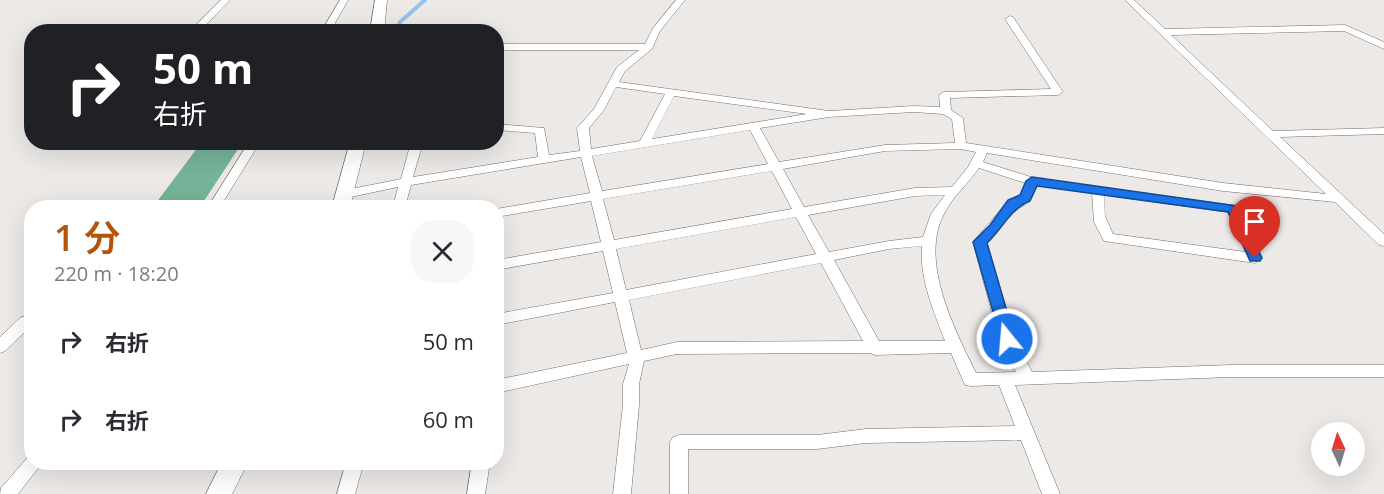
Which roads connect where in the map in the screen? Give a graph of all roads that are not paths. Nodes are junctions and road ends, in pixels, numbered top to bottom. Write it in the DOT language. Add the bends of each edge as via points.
graph roads {
  1 [pos="226,0"];
  2 [pos="344,0"];
  3 [pos="381,0"];
  4 [pos="681,0"];
  5 [pos="1129,0"];
  6 [pos="1011,19"];
  7 [pos="201,24"];
  8 [pos="330,24"];
  9 [pos="378,24"];
  10 [pos="1163,32"];
  11 [pos="1384,46"];
  12 [pos="504,47"];
  13 [pos="650,47"];
  14 [pos="614,84"];
  15 [pos="671,92"];
  16 [pos="946,111"];
  17 [pos="829,114"];
  18 [pos="754,127"];
  19 [pos="504,128"];
  20 [pos="1384,130"];
  21 [pos="1271,134"];
  22 [pos="644,144"];
  23 [pos="962,146"];
  24 [pos="250,150"];
  25 [pos="356,150"];
  26 [pos="415,150"];
  27 [pos="982,150"];
  28 [pos="586,153"];
  29 [pos="544,160"];
  30 [pos="978,164"];
  31 [pos="775,168"];
  32 [pos="1032,181"];
  33 [pos="406,182"];
  34 [pos="953,191"];
  35 [pos="1098,191"];
  36 [pos="599,197"];
  37 [pos="1340,199"];
  38 [pos="218,200"];
  39 [pos="344,200"];
  40 [pos="401,200"];
  41 [pos="504,212"];
  42 [pos="799,213"];
  43 [pos="927,241"];
  44 [pos="1384,242"];
  45 [pos="610,244"];
  46 [pos="824,257"];
  47 [pos="504,264"];
  48 [pos="622,296"];
  49 [pos="504,318"];
  50 [pos="24,323"];
  51 [pos="0,347"];
  52 [pos="955,347"];
  53 [pos="875,349"];
  54 [pos="636,355"];
  55 [pos="1384,372"];
  56 [pos="1028,380"];
  57 [pos="1005,381"];
  58 [pos="504,385"];
  59 [pos="1025,433"];
  60 [pos="28,470"];
  61 [pos="231,470"];
  62 [pos="353,470"];
  63 [pos="480,470"];
  64 [pos="8,494"];
  65 [pos="219,494"];
  66 [pos="346,494"];
  67 [pos="476,494"];
  68 [pos="622,494"];
  69 [pos="679,494"];
  70 [pos="1051,494"];
  1 -- 7 [label="street"];
  2 -- 8 [label="street"];
  3 -- 9 [label="street"];
  4 -- 13 [label="street" via="656,30"];
  5 -- 10 [label="street"];
  6 -- 16 [label="street" via="1058,92 944,95"];
  10 -- 11 [label="street" via="1345,28"];
  10 -- 21 [label="street"];
  12 -- 13 [label="street"];
  13 -- 14 [label="street" via="621,69"];
  14 -- 15 [label="street"];
  14 -- 28 [label="street" via="583,128"];
  15 -- 17 [label="street"];
  15 -- 22 [label="street"];
  16 -- 17 [label="street"];
  16 -- 23 [label="street" via="957,118"];
  17 -- 18 [label="street"];
  18 -- 22 [label="street"];
  18 -- 31 [label="street"];
  19 -- 29 [label="street" via="540,130"];
  20 -- 21 [label="street"];
  21 -- 37 [label="street"];
  22 -- 28 [label="street"];
  23 -- 27 [label="street"];
  23 -- 31 [label="street" via="885,148"];
  24 -- 38 [label="street"];
  25 -- 39 [label="street"];
  26 -- 33 [label="street"];
  27 -- 30 [label="street"];
  27 -- 37 [label="street" via="1223,187"];
  28 -- 29 [label="street"];
  28 -- 36 [label="street"];
  29 -- 33 [label="street"];
  30 -- 32 [label="street"];
  30 -- 34 [label="street"];
  31 -- 36 [label="street"];
  31 -- 42 [label="street"];
  32 -- 35 [label="street"];
  32 -- 56 [label="street" via="1026,198 1013,202 980,242 1007,339"];
  33 -- 39 [label="street"];
  33 -- 40 [label="street"];
  34 -- 42 [label="street" via="915,192"];
  34 -- 43 [label="street" via="936,216"];
  35 -- 35 [label="street" via="1233,209 1255,258 1109,238 1097,212"];
  36 -- 41 [label="street"];
  36 -- 45 [label="street"];
  37 -- 44 [label="street"];
  42 -- 45 [label="street"];
  42 -- 46 [label="street"];
  43 -- 46 [label="street"];
  43 -- 52 [label="street" via="932,279"];
  45 -- 47 [label="street"];
  45 -- 48 [label="street"];
  46 -- 48 [label="street"];
  46 -- 53 [label="street"];
  48 -- 49 [label="street"];
  48 -- 54 [label="street"];
  50 -- 51 [label="street"];
  52 -- 53 [label="street"];
  52 -- 57 [label="street" via="971,380"];
  53 -- 54 [label="street" via="676,348"];
  54 -- 58 [label="street"];
  54 -- 68 [label="street"];
  55 -- 56 [label="street" via="1231,371"];
  56 -- 57 [label="street"];
  57 -- 59 [label="street"];
  59 -- 69 [label="street" via="866,436 817,442 679,442"];
  59 -- 70 [label="street"];
  60 -- 64 [label="street"];
  61 -- 65 [label="street"];
  62 -- 66 [label="street"];
  63 -- 67 [label="street"];
}
